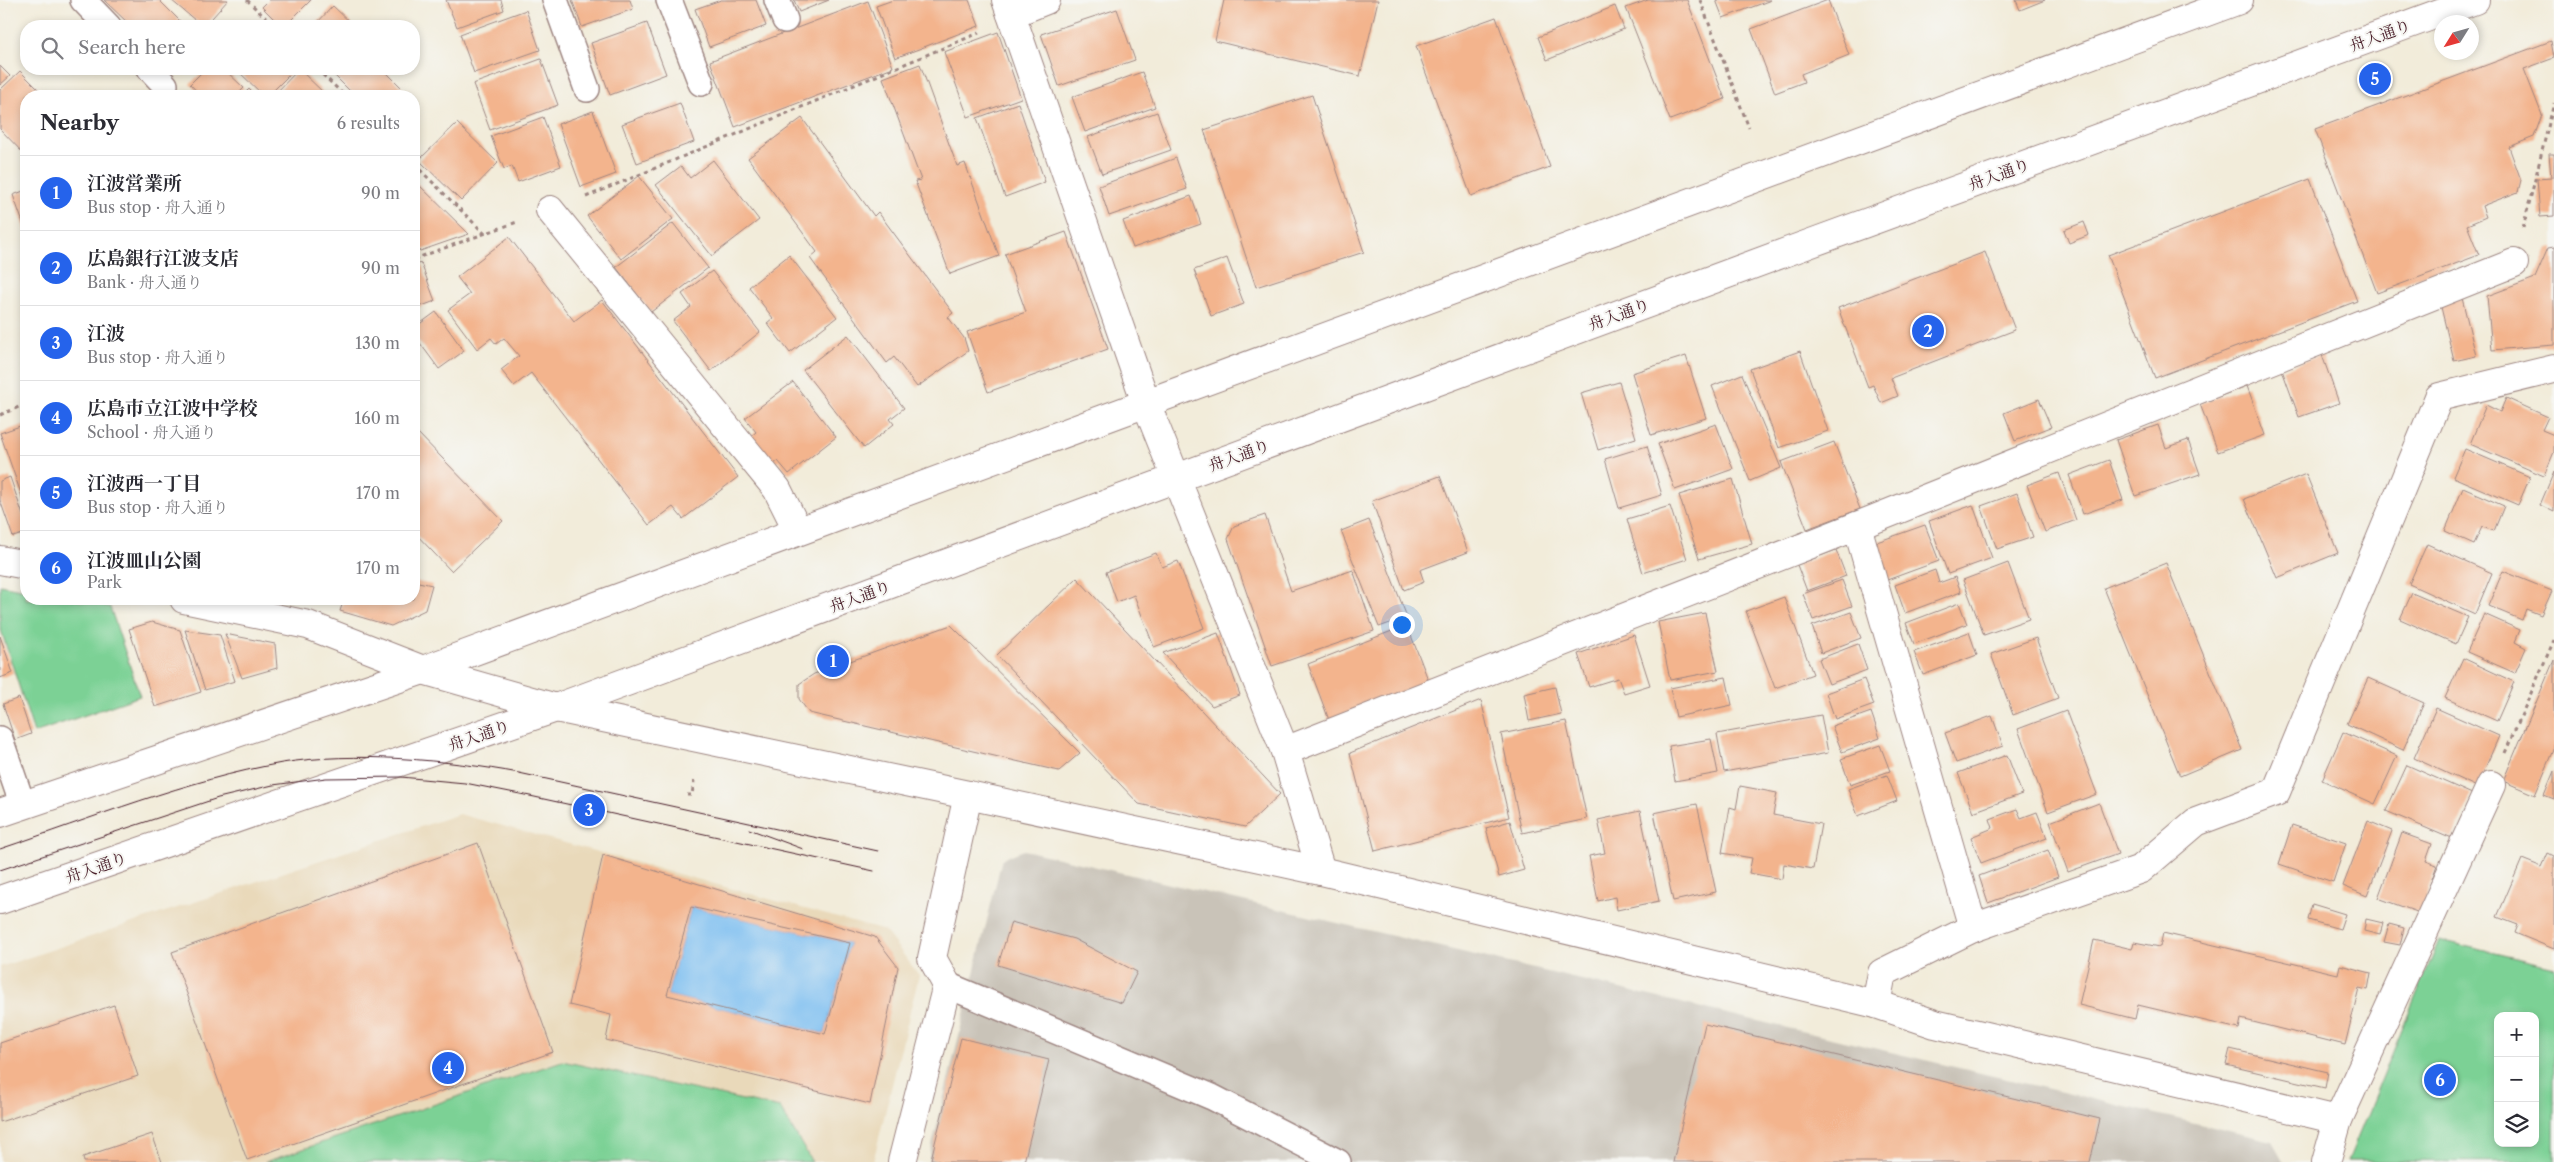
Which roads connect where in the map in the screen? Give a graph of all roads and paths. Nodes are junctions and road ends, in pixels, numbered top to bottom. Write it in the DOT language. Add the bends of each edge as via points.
graph roads {
  1 [pos="82,0"];
  2 [pos="247,0"];
  3 [pos="554,0"];
  4 [pos="669,0"];
  5 [pos="1046,0"];
  6 [pos="1700,0"];
  7 [pos="2238,0"];
  8 [pos="2475,0"];
  9 [pos="1010,11"];
  10 [pos="102,20"];
  11 [pos="268,20"];
  12 [pos="323,75"];
  13 [pos="700,83"];
  14 [pos="587,88"];
  15 [pos="339,90"];
  16 [pos="2554,103"];
  17 [pos="1748,128"];
  18 [pos="420,170"];
  19 [pos="550,210"];
  20 [pos="485,234"];
  21 [pos="420,257"];
  22 [pos="2514,263"];
  23 [pos="2554,369"];
  24 [pos="1146,403"];
  25 [pos="20,407"];
  26 [pos="0,415"];
  27 [pos="1175,478"];
  28 [pos="1857,526"];
  29 [pos="798,531"];
  30 [pos="0,560"];
  31 [pos="20,565"];
  32 [pos="213,605"];
  33 [pos="2554,640"];
  34 [pos="423,670"];
  35 [pos="556,708"];
  36 [pos="0,739"];
  37 [pos="1285,751"];
  38 [pos="694,781"];
  39 [pos="2491,785"];
  40 [pos="687,795"];
  41 [pos="968,795"];
  42 [pos="11,809"];
  43 [pos="1321,871"];
  44 [pos="0,900"];
  45 [pos="1973,928"];
  46 [pos="946,985"];
  47 [pos="1876,1004"];
  48 [pos="2338,1120"];
  49 [pos="902,1162"];
  50 [pos="1338,1162"];
  51 [pos="2326,1162"];
  1 -- 10 [label="lane"];
  2 -- 11 [label="path"];
  3 -- 14 [label="lane"];
  4 -- 13 [label="lane"];
  5 -- 9 [label="street"];
  6 -- 17 [label="path"];
  7 -- 24 [label="street"];
  8 -- 27 [label="street, 舟入通り"];
  9 -- 19 [label="path" via="610,187"];
  9 -- 24 [label="street"];
  12 -- 15 [label="path"];
  16 -- 22 [label="path"];
  18 -- 20 [label="path"];
  19 -- 20 [label="path"];
  19 -- 29 [label="street" via="777,489"];
  20 -- 21 [label="path"];
  22 -- 28 [label="street"];
  23 -- 45 [label="street" via="2439,397 2276,792 2196,822 2141,869"];
  24 -- 27 [label="street"];
  24 -- 29 [label="street"];
  25 -- 26 [label="path"];
  27 -- 35 [label="street, 舟入通り"];
  27 -- 37 [label="street"];
  28 -- 37 [label="street"];
  28 -- 45 [label="street"];
  29 -- 34 [label="street"];
  30 -- 31 [label="street"];
  32 -- 34 [label="street" via="308,625"];
  33 -- 39 [label="path"];
  34 -- 35 [label="street"];
  34 -- 42 [label="street"];
  35 -- 41 [label="street"];
  35 -- 44 [label="street, 舟入通り"];
  36 -- 42 [label="lane"];
  37 -- 43 [label="street"];
  38 -- 40 [label="path" via="692,795"];
  39 -- 48 [label="street"];
  41 -- 43 [label="street"];
  41 -- 46 [label="street" via="932,958"];
  43 -- 47 [label="street"];
  45 -- 47 [label="street" via="1882,973"];
  46 -- 49 [label="street"];
  46 -- 50 [label="lane" via="1212,1097"];
  47 -- 48 [label="street" via="1935,1024"];
  48 -- 51 [label="street"];
}
